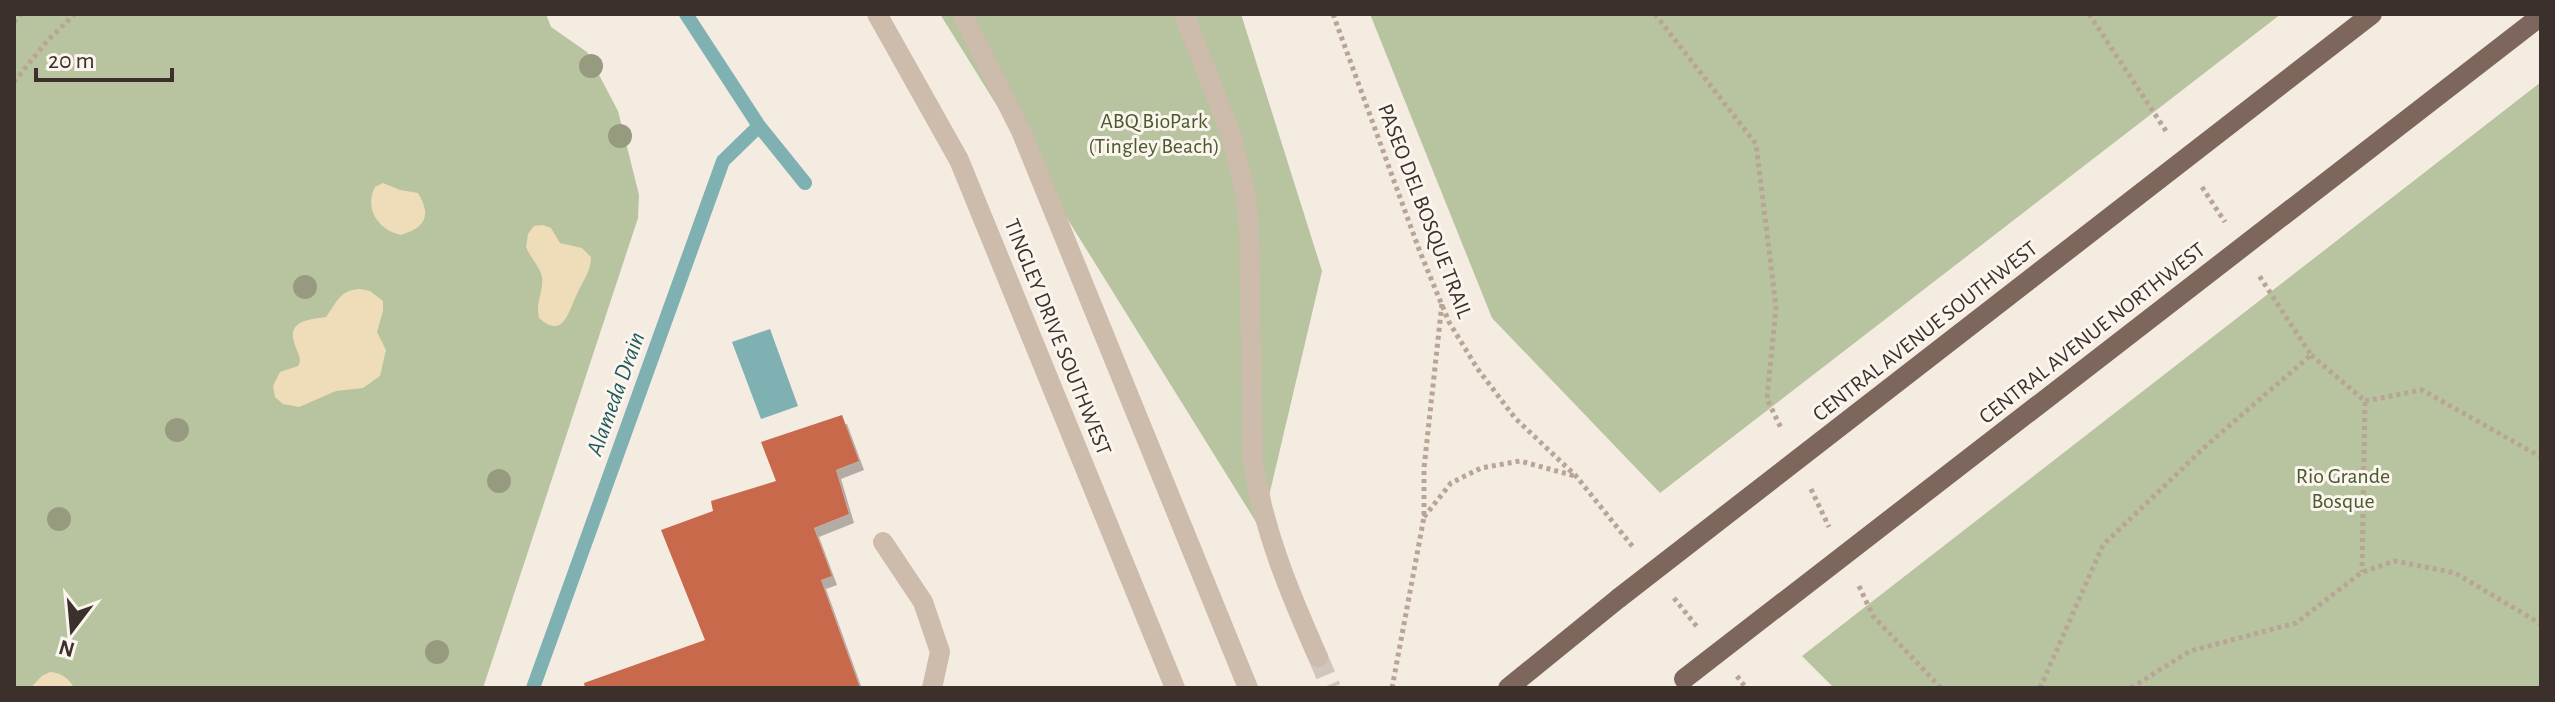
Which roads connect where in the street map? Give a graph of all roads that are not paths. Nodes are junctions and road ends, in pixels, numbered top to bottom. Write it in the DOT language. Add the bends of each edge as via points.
graph roads {
  1 [pos="877,14"];
  2 [pos="962,14"];
  3 [pos="1184,14"];
  4 [pos="2372,14"];
  5 [pos="2541,16"];
  6 [pos="883,542"];
  7 [pos="1318,657"];
  8 [pos="1678,684"];
  9 [pos="932,688"];
  10 [pos="1175,688"];
  11 [pos="1248,688"];
  12 [pos="1508,688"];
  1 -- 10 [label="street, TINGLEY DRIVE SOUTHWEST" via="959,160"];
  2 -- 11 [label="street, TINGLEY DRIVE SOUTHWEST" via="1021,131"];
  3 -- 7 [label="street" via="1232,137 1246,197 1252,447 1258,496 1269,537"];
  4 -- 12 [label="main road, CENTRAL AVENUE SOUTHWEST, bridge"];
  5 -- 8 [label="main road, CENTRAL AVENUE NORTHWEST, bridge"];
  6 -- 9 [label="street" via="923,602 940,652"];
}
